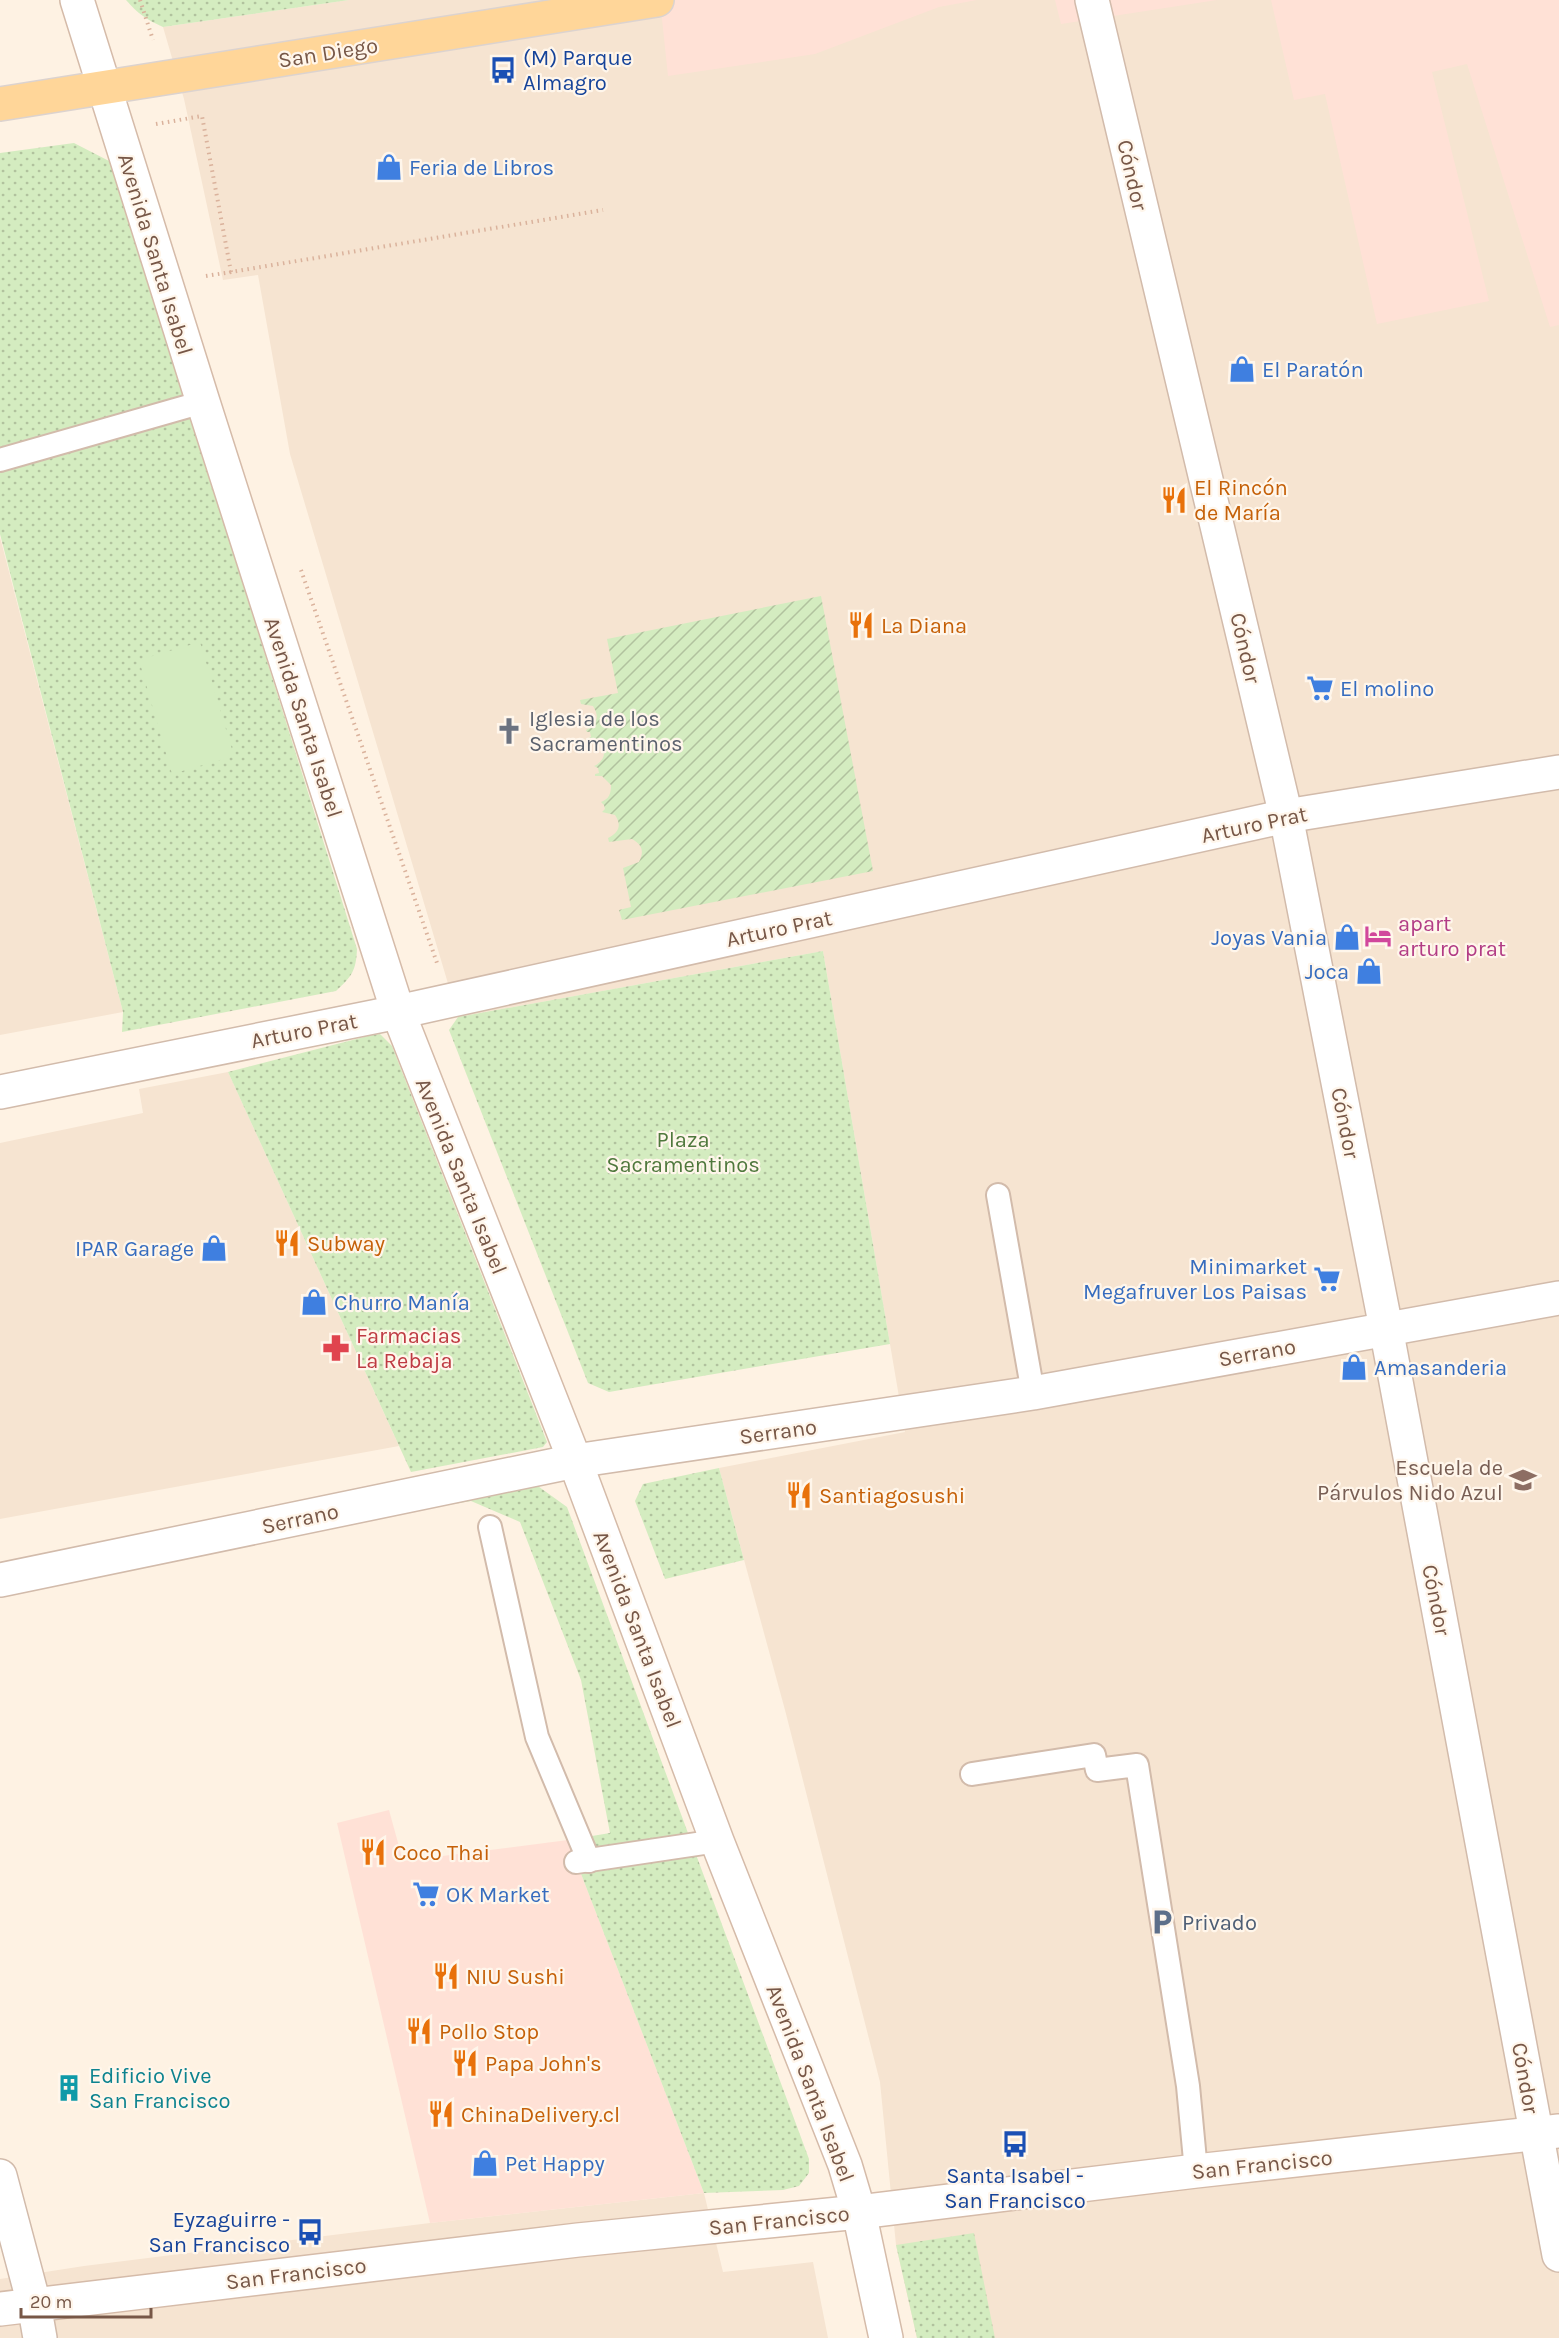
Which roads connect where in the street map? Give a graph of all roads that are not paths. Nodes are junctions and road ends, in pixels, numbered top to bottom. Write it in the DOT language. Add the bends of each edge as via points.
graph roads {
  1 [pos="77,0"];
  2 [pos="657,0"];
  3 [pos="1092,0"];
  4 [pos="622,3"];
  5 [pos="104,87"];
  6 [pos="0,104"];
  7 [pos="203,402"];
  8 [pos="0,460"];
  9 [pos="1559,772"];
  10 [pos="1286,816"];
  11 [pos="398,1012"];
  12 [pos="0,1092"];
  13 [pos="998,1195"];
  14 [pos="1559,1298"];
  15 [pos="1386,1328"];
  16 [pos="1033,1393"];
  17 [pos="575,1461"];
  18 [pos="490,1527"];
  19 [pos="0,1580"];
  20 [pos="972,1774"];
  21 [pos="717,1841"];
  22 [pos="1548,2132"];
  23 [pos="1196,2171"];
  24 [pos="0,2176"];
  25 [pos="859,2212"];
  26 [pos="1559,2255"];
  27 [pos="34,2304"];
  28 [pos="0,2309"];
  29 [pos="40,2338"];
  30 [pos="886,2338"];
  1 -- 5 [label="street, Avenida Santa Isabel"];
  2 -- 4 [label="main road, San Diego"];
  3 -- 10 [label="street, Cóndor"];
  4 -- 5 [label="main road, San Diego"];
  5 -- 6 [label="main road, San Diego"];
  5 -- 7 [label="street, Avenida Santa Isabel"];
  7 -- 8 [label="lane"];
  7 -- 11 [label="street, Avenida Santa Isabel"];
  9 -- 10 [label="street, Arturo Prat"];
  10 -- 11 [label="street, Arturo Prat"];
  10 -- 15 [label="street, Cóndor"];
  11 -- 12 [label="street, Arturo Prat"];
  11 -- 17 [label="street, Avenida Santa Isabel"];
  13 -- 16 [label="lane"];
  14 -- 15 [label="street, Serrano"];
  15 -- 16 [label="street, Serrano"];
  15 -- 22 [label="street, Cóndor"];
  16 -- 17 [label="street, Serrano"];
  17 -- 19 [label="street, Serrano"];
  17 -- 21 [label="street, Avenida Santa Isabel"];
  18 -- 21 [label="lane" via="537,1737 582,1862"];
  20 -- 23 [label="lane" via="1094,1755 1097,1770 1137,1765 1188,2086"];
  21 -- 25 [label="street, Avenida Santa Isabel" via="845,2166"];
  22 -- 23 [label="street, San Francisco"];
  22 -- 26 [label="street, Cóndor"];
  23 -- 25 [label="street, San Francisco"];
  24 -- 27 [label="street"];
  25 -- 27 [label="street, San Francisco" via="578,2240"];
  25 -- 30 [label="street, Avenida Santa Isabel"];
  27 -- 28 [label="street, San Francisco"];
  27 -- 29 [label="street"];
}
